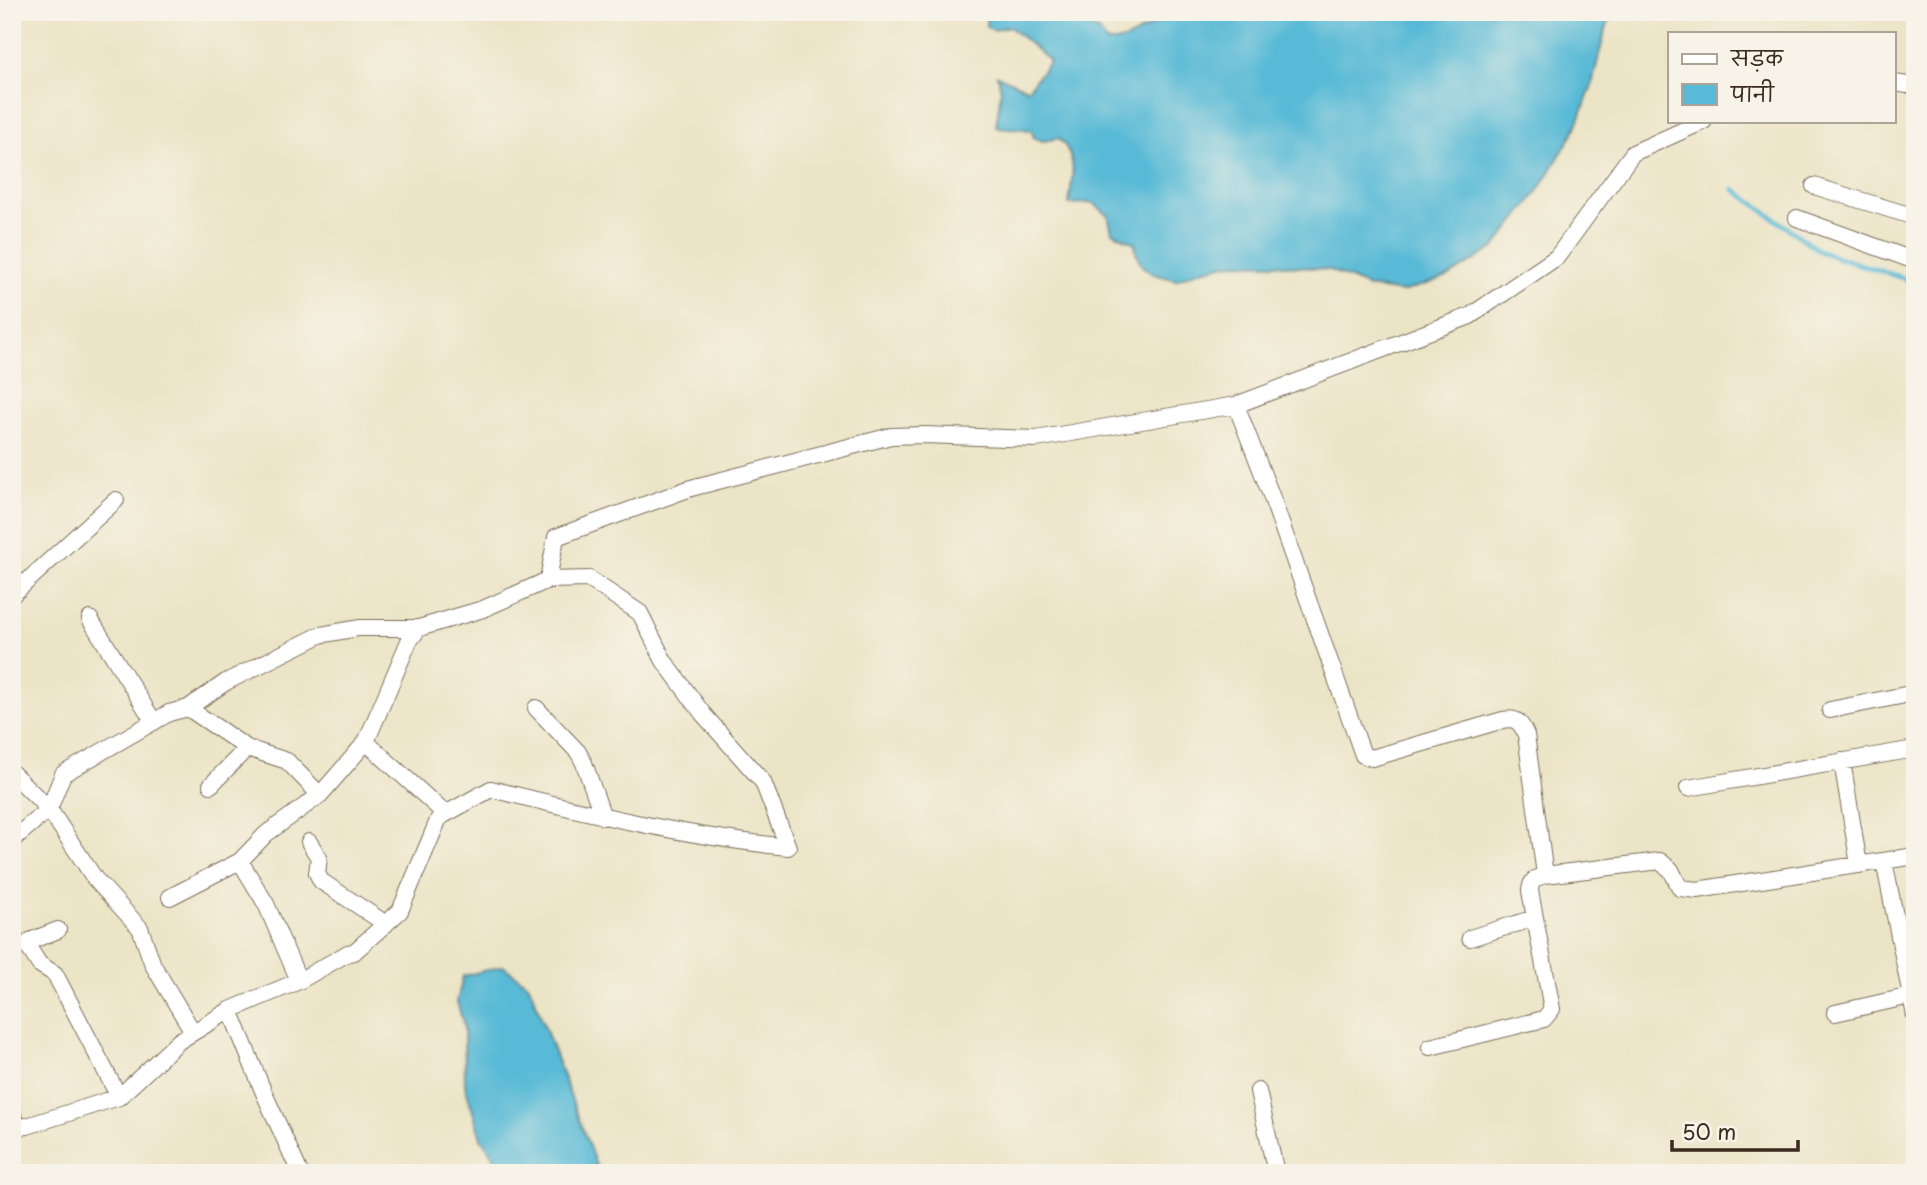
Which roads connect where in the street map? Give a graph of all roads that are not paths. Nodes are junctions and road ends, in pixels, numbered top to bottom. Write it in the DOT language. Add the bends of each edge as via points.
graph roads {
  1 [pos="1896,83"];
  2 [pos="1915,86"];
  3 [pos="1702,122"];
  4 [pos="1814,186"];
  5 [pos="1915,217"];
  6 [pos="1797,218"];
  7 [pos="1915,261"];
  8 [pos="1236,405"];
  9 [pos="116,500"];
  10 [pos="548,580"];
  11 [pos="12,596"];
  12 [pos="90,619"];
  13 [pos="419,628"];
  14 [pos="1915,693"];
  15 [pos="188,708"];
  16 [pos="536,708"];
  17 [pos="1830,710"];
  18 [pos="154,722"];
  19 [pos="366,742"];
  20 [pos="247,748"];
  21 [pos="1915,749"];
  22 [pos="1842,761"];
  23 [pos="12,773"];
  24 [pos="211,785"];
  25 [pos="1688,788"];
  26 [pos="320,795"];
  27 [pos="49,809"];
  28 [pos="440,817"];
  29 [pos="603,817"];
  30 [pos="12,840"];
  31 [pos="309,842"];
  32 [pos="1915,856"];
  33 [pos="240,861"];
  34 [pos="1884,861"];
  35 [pos="1859,865"];
  36 [pos="1545,875"];
  37 [pos="170,897"];
  38 [pos="1535,918"];
  39 [pos="386,924"];
  40 [pos="58,930"];
  41 [pos="1470,938"];
  42 [pos="299,982"];
  43 [pos="1913,996"];
  44 [pos="230,1010"];
  45 [pos="1835,1013"];
  46 [pos="1915,1016"];
  47 [pos="193,1032"];
  48 [pos="1430,1047"];
  49 [pos="1258,1091"];
  50 [pos="119,1097"];
  51 [pos="12,1110"];
  52 [pos="14,1128"];
  53 [pos="300,1173"];
  54 [pos="1276,1173"];
  1 -- 2 [label="street"];
  3 -- 8 [label="street" via="1633,153 1557,257 1470,316"];
  4 -- 5 [label="street"];
  6 -- 7 [label="street"];
  8 -- 10 [label="street" via="1036,439 891,436 848,446 691,488 556,537"];
  8 -- 36 [label="street" via="1363,755 1372,758 1503,720 1520,722 1526,735"];
  9 -- 11 [label="street"];
  10 -- 13 [label="street" via="483,609"];
  10 -- 29 [label="street" via="589,579 640,613 664,661 763,782 788,848"];
  12 -- 18 [label="street"];
  13 -- 15 [label="street" via="359,628 320,635 226,682"];
  13 -- 19 [label="street" via="409,640"];
  14 -- 17 [label="street"];
  15 -- 18 [label="street"];
  15 -- 20 [label="street"];
  16 -- 29 [label="street" via="578,752"];
  18 -- 27 [label="street" via="63,774"];
  19 -- 26 [label="street"];
  19 -- 28 [label="street" via="442,811"];
  20 -- 24 [label="street"];
  20 -- 26 [label="street" via="287,761"];
  21 -- 22 [label="street"];
  22 -- 25 [label="street"];
  22 -- 35 [label="street"];
  23 -- 27 [label="street"];
  26 -- 33 [label="street" via="266,834"];
  27 -- 30 [label="street"];
  27 -- 47 [label="street" via="95,879 140,928 153,965"];
  28 -- 29 [label="street" via="491,789"];
  28 -- 39 [label="street" via="400,911"];
  31 -- 39 [label="street" via="318,855 321,881"];
  32 -- 34 [label="street"];
  33 -- 37 [label="street"];
  33 -- 42 [label="street" via="266,904"];
  34 -- 35 [label="street"];
  34 -- 43 [label="street"];
  35 -- 36 [label="street" via="1697,890 1680,888 1660,861"];
  36 -- 38 [label="street" via="1531,883"];
  38 -- 41 [label="street"];
  38 -- 48 [label="street" via="1552,1009 1549,1015"];
  39 -- 42 [label="street" via="354,952"];
  40 -- 50 [label="street" via="27,945 39,964 55,974"];
  42 -- 44 [label="street"];
  43 -- 45 [label="street"];
  43 -- 46 [label="street"];
  44 -- 47 [label="street"];
  44 -- 53 [label="street"];
  47 -- 50 [label="street"];
  49 -- 54 [label="street"];
  50 -- 52 [label="street"];
  51 -- 52 [label="street"];
}
